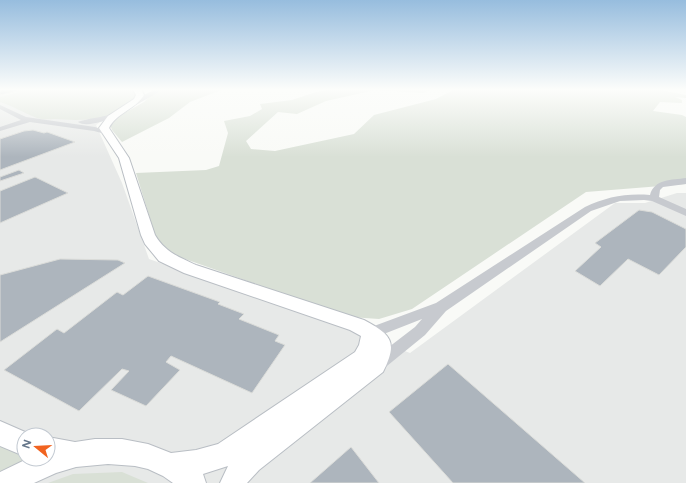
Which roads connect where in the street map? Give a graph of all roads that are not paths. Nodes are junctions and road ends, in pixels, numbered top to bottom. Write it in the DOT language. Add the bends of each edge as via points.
graph roads {
  1 [pos="9,112"];
  2 [pos="121,112"];
  3 [pos="114,116"];
  4 [pos="29,120"];
  5 [pos="85,125"];
  6 [pos="105,128"];
  7 [pos="0,129"];
  8 [pos="686,180"];
  9 [pos="654,198"];
  10 [pos="686,213"];
  11 [pos="441,307"];
  12 [pos="371,333"];
  13 [pos="376,366"];
  14 [pos="0,433"];
  15 [pos="16,440"];
  16 [pos="56,451"];
  17 [pos="75,454"];
  18 [pos="170,466"];
  19 [pos="6,483"];
  20 [pos="194,483"];
  21 [pos="233,483"];
  1 -- 4 [label="street"];
  2 -- 3 [label="main road"];
  3 -- 5 [label="street"];
  3 -- 6 [label="main road"];
  4 -- 5 [label="street" via="68,126"];
  4 -- 7 [label="street"];
  5 -- 6 [label="street"];
  6 -- 12 [label="main road" via="124,158 148,235 165,257 190,269 357,325"];
  8 -- 9 [label="street" via="660,185"];
  9 -- 10 [label="street"];
  9 -- 11 [label="street" via="625,197 606,200 588,209"];
  11 -- 12 [label="street"];
  11 -- 13 [label="street" via="420,330"];
  12 -- 13 [label="main road" via="382,344"];
  12 -- 18 [label="main road" via="369,347 362,358 235,449 202,463"];
  13 -- 21 [label="main road" via="250,461"];
  14 -- 15 [label="main road"];
  16 -- 17 [label="main road"];
  17 -- 18 [label="main road" via="129,452 150,457"];
  17 -- 19 [label="main road"];
  18 -- 20 [label="main road"];
}
